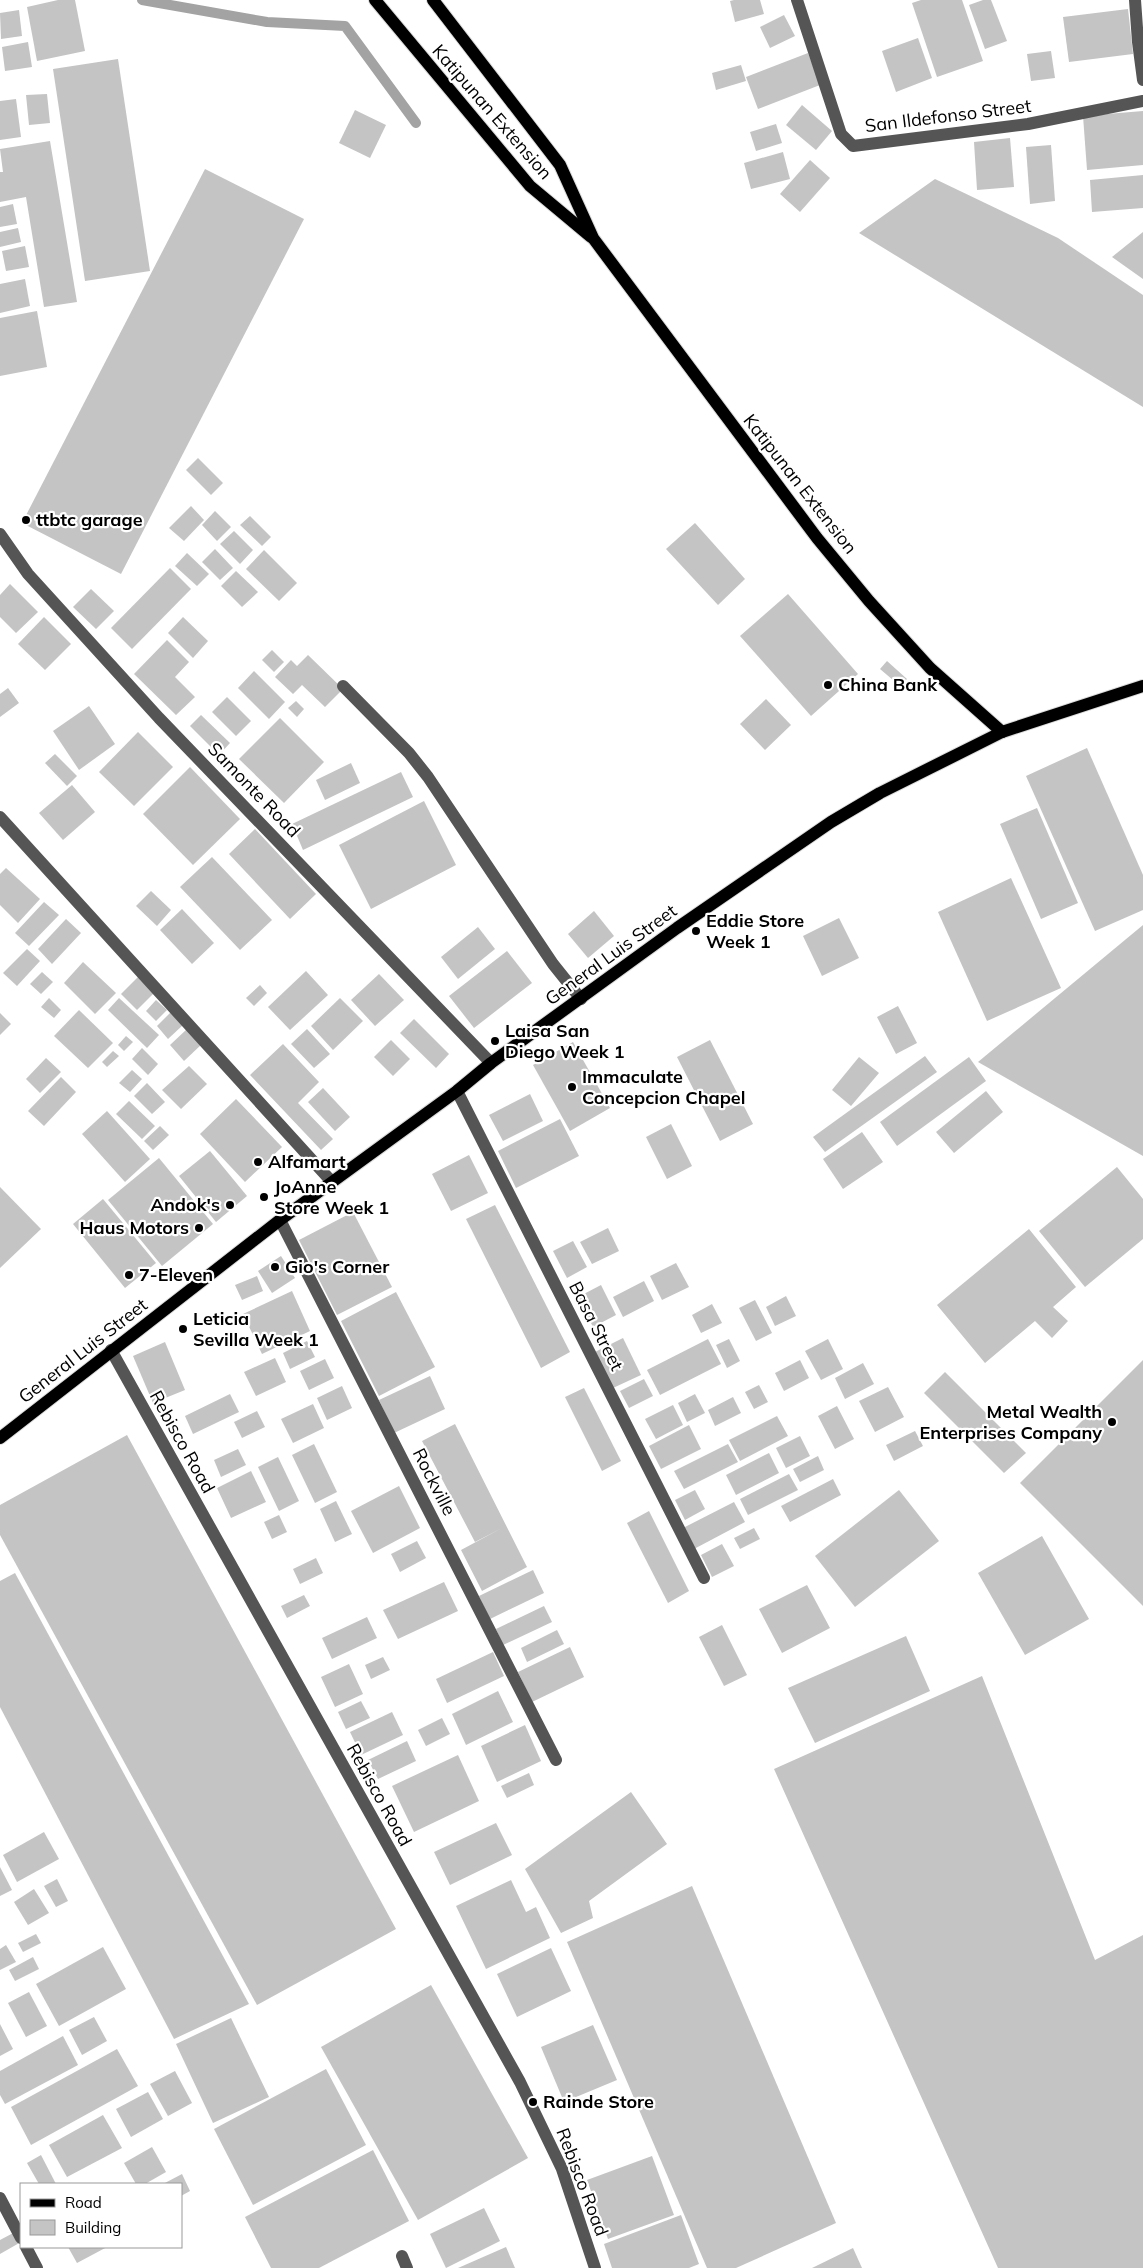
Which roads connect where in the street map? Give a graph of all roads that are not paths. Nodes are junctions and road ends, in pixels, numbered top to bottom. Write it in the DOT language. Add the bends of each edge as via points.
graph roads {
  1 [pos="433,0"];
  2 [pos="797,0"];
  3 [pos="1136,0"];
  4 [pos="376,1"];
  5 [pos="1143,80"];
  6 [pos="1143,101"];
  7 [pos="592,238"];
  8 [pos="0,534"];
  9 [pos="343,686"];
  10 [pos="1143,686"];
  11 [pos="1002,732"];
  12 [pos="0,817"];
  13 [pos="581,999"];
  14 [pos="491,1063"];
  15 [pos="457,1091"];
  16 [pos="332,1182"];
  17 [pos="280,1220"];
  18 [pos="111,1350"];
  19 [pos="0,1438"];
  20 [pos="704,1578"];
  21 [pos="556,1760"];
  22 [pos="0,2198"];
  23 [pos="20,2236"];
  24 [pos="27,2248"];
  25 [pos="402,2256"];
  26 [pos="37,2268"];
  27 [pos="407,2268"];
  28 [pos="595,2268"];
  1 -- 7 [label="main road, Katipunan Extension" via="560,164"];
  2 -- 6 [label="street, San Ildefonso Street" via="841,134 853,146 1028,124"];
  3 -- 5 [label="street"];
  4 -- 7 [label="main road, Katipunan Extension" via="530,186"];
  7 -- 11 [label="main road, Katipunan Extension" via="817,538 869,601 930,668"];
  8 -- 14 [label="street, Samonte Road" via="28,574 159,718"];
  9 -- 13 [label="street" via="428,777 553,964"];
  10 -- 11 [label="main road, General Luis Street"];
  11 -- 13 [label="main road, General Luis Street" via="880,793 831,822"];
  12 -- 16 [label="street"];
  13 -- 14 [label="main road, General Luis Street"];
  14 -- 15 [label="main road, General Luis Street"];
  15 -- 16 [label="main road, General Luis Street"];
  15 -- 20 [label="street, Basa Street"];
  16 -- 17 [label="main road, General Luis Street"];
  17 -- 18 [label="main road, General Luis Street"];
  17 -- 21 [label="street, Rockville"];
  18 -- 19 [label="main road, General Luis Street"];
  18 -- 28 [label="street, Rebisco Road" via="520,2082 562,2169"];
  22 -- 23 [label="street"];
  24 -- 26 [label="street"];
  25 -- 27 [label="street"];
}
